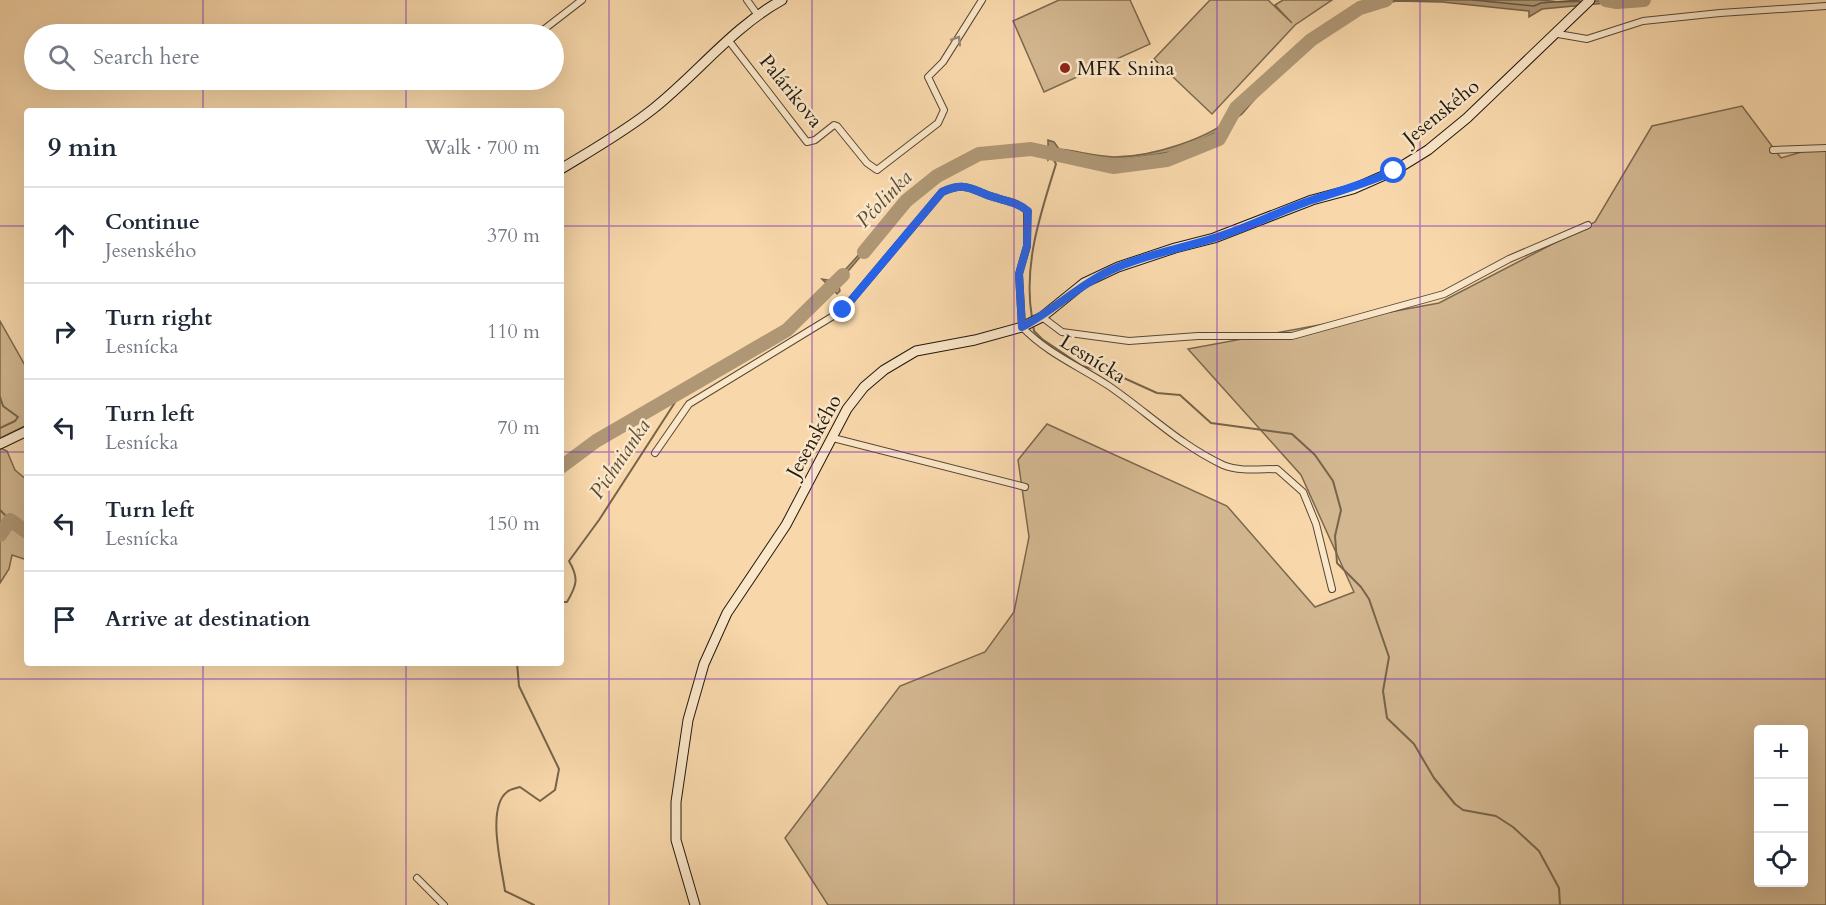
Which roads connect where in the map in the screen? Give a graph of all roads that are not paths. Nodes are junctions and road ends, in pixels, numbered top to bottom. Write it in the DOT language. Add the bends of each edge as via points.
graph roads {
  1 [pos="582,0"];
  2 [pos="747,0"];
  3 [pos="782,0"];
  4 [pos="982,0"];
  5 [pos="1590,0"];
  6 [pos="1826,6"];
  7 [pos="757,14"];
  8 [pos="551,24"];
  9 [pos="1558,34"];
  10 [pos="729,41"];
  11 [pos="1826,148"];
  12 [pos="1773,150"];
  13 [pos="564,168"];
  14 [pos="1588,225"];
  15 [pos="1042,317"];
  16 [pos="1022,327"];
  17 [pos="24,432"];
  18 [pos="833,438"];
  19 [pos="0,444"];
  20 [pos="655,453"];
  21 [pos="1025,487"];
  22 [pos="1332,589"];
  23 [pos="417,878"];
  24 [pos="444,905"];
  25 [pos="695,905"];
  1 -- 8 [label="street"];
  2 -- 7 [label="street"];
  3 -- 7 [label="street"];
  10 -- 4 [label="street, Palárikova, one-way" via="807,142 837,126 877,170 938,123 944,110 928,77 943,62"];
  5 -- 9 [label="street, Jesenského"];
  6 -- 9 [label="street" via="1643,21 1587,39"];
  7 -- 10 [label="street"];
  9 -- 15 [label="street, Jesenského" via="1467,118 1394,171 1214,238 1118,267 1084,283"];
  10 -- 13 [label="street" via="653,109"];
  11 -- 12 [label="street"];
  14 -- 15 [label="street" via="1509,259 1444,294 1292,336 1129,341 1062,332"];
  15 -- 16 [label="street, Jesenského"];
  16 -- 18 [label="street, Jesenského" via="907,355 864,387"];
  16 -- 20 [label="street" via="1019,274 1027,246 1028,211 975,188 953,187 942,192 843,310 689,404"];
  16 -- 22 [label="street, Lesnícka" via="1038,344 1108,386 1178,439 1223,465 1238,470 1277,469 1303,492 1316,524"];
  17 -- 19 [label="street"];
  18 -- 21 [label="street"];
  18 -- 25 [label="street, Jesenského" via="786,525 717,632 688,720 676,802 676,840"];
  23 -- 24 [label="street"];
}
